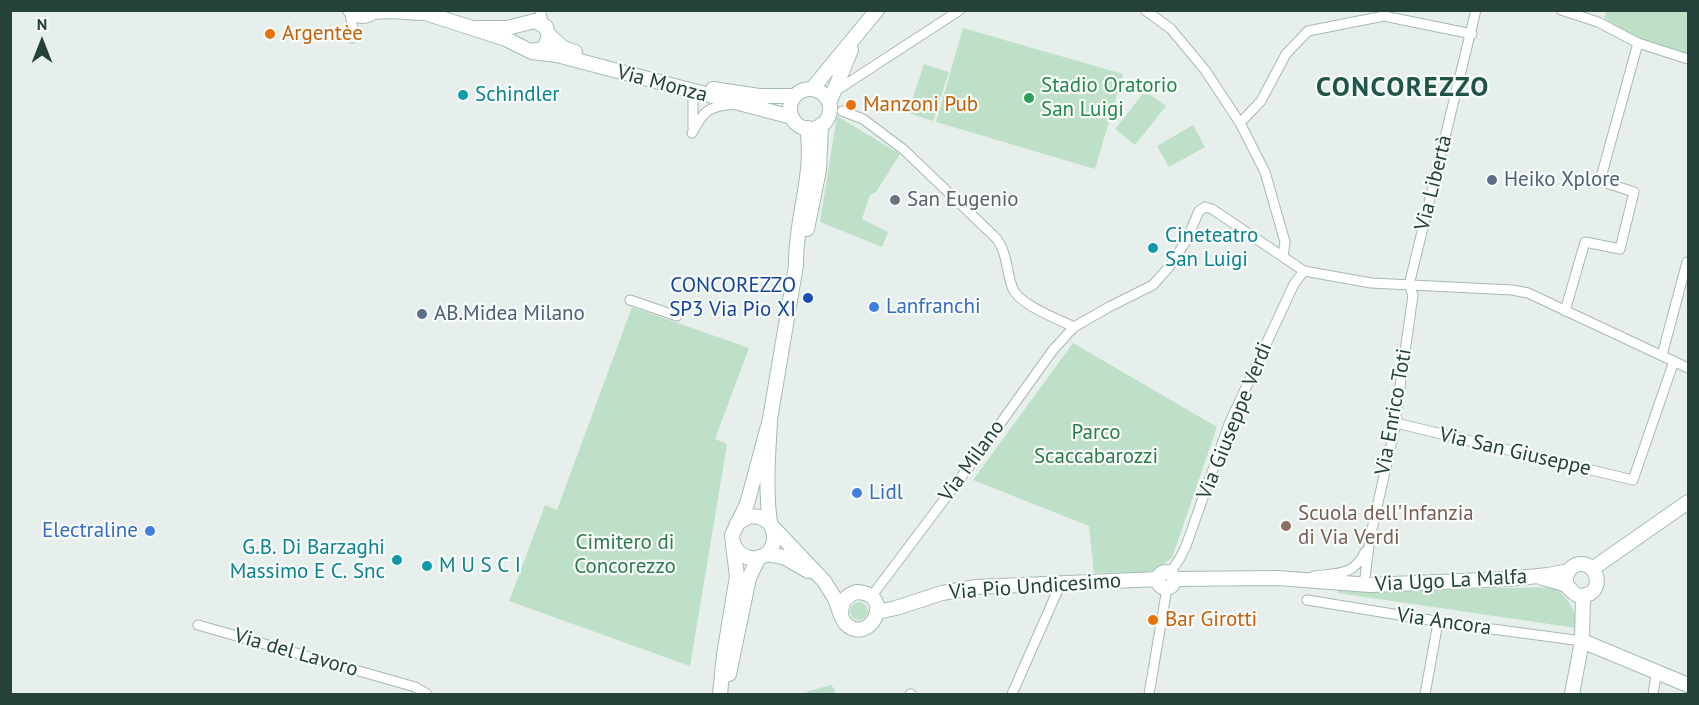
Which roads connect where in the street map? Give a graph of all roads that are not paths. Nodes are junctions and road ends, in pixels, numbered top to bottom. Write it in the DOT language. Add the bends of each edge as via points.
graph roads {
  1 [pos="350,10"];
  2 [pos="540,10"];
  3 [pos="877,10"];
  4 [pos="960,10"];
  5 [pos="1145,10"];
  6 [pos="1476,10"];
  7 [pos="1565,11"];
  8 [pos="419,12"];
  9 [pos="372,13"];
  10 [pos="526,20"];
  11 [pos="477,28"];
  12 [pos="546,30"];
  13 [pos="1472,34"];
  14 [pos="856,38"];
  15 [pos="1638,42"];
  16 [pos="526,49"];
  17 [pos="1689,59"];
  18 [pos="812,89"];
  19 [pos="693,93"];
  20 [pos="794,96"];
  21 [pos="830,98"];
  22 [pos="738,103"];
  23 [pos="842,111"];
  24 [pos="792,117"];
  25 [pos="1240,123"];
  26 [pos="821,125"];
  27 [pos="807,128"];
  28 [pos="1283,256"];
  29 [pos="1687,262"];
  30 [pos="796,265"];
  31 [pos="1304,271"];
  32 [pos="1409,285"];
  33 [pos="630,300"];
  34 [pos="1565,311"];
  35 [pos="677,316"];
  36 [pos="1074,327"];
  37 [pos="1662,355"];
  38 [pos="1674,361"];
  39 [pos="1689,368"];
  40 [pos="770,419"];
  41 [pos="1396,423"];
  42 [pos="1689,502"];
  43 [pos="737,524"];
  44 [pos="771,526"];
  45 [pos="1370,538"];
  46 [pos="732,540"];
  47 [pos="762,556"];
  48 [pos="1592,569"];
  49 [pos="1569,570"];
  50 [pos="1538,576"];
  51 [pos="1292,579"];
  52 [pos="823,580"];
  53 [pos="1167,580"];
  54 [pos="1061,583"];
  55 [pos="1364,585"];
  56 [pos="1566,585"];
  57 [pos="852,594"];
  58 [pos="1583,596"];
  59 [pos="871,597"];
  60 [pos="1307,600"];
  61 [pos="877,612"];
  62 [pos="841,613"];
  63 [pos="1440,624"];
  64 [pos="198,625"];
  65 [pos="1582,641"];
  66 [pos="1657,670"];
  67 [pos="1689,684"];
  68 [pos="427,694"];
  69 [pos="722,694"];
  70 [pos="1012,694"];
  71 [pos="1149,694"];
  72 [pos="1425,694"];
  73 [pos="1572,694"];
  74 [pos="1653,694"];
  1 -- 9 [label="main road, Via Monza" via="360,16"];
  1 -- 9 [label="street" via="352,38"];
  2 -- 12 [label="street"];
  3 -- 14 [label="main road"];
  4 -- 21 [label="street"];
  5 -- 25 [label="street" via="1171,30 1206,70"];
  6 -- 13 [label="street, Via Libertà"];
  7 -- 15 [label="street"];
  8 -- 9 [label="main road, Via Monza"];
  8 -- 11 [label="main road, Via Monza"];
  10 -- 11 [label="main road, Via Monza" via="499,29"];
  10 -- 12 [label="main road" via="536,21"];
  10 -- 16 [label="main road" via="518,34"];
  11 -- 16 [label="main road, Via Monza"];
  12 -- 16 [label="main road" via="545,47 538,51"];
  12 -- 20 [label="main road, Via Monza" via="567,50 700,86 759,96"];
  13 -- 25 [label="street" via="1384,16 1308,31 1286,54 1261,101"];
  13 -- 32 [label="street, Via Libertà"];
  14 -- 18 [label="main road"];
  14 -- 21 [label="main road"];
  15 -- 17 [label="street"];
  15 -- 34 [label="street" via="1600,181 1634,192 1620,249 1584,242"];
  16 -- 19 [label="main road, Via Monza"];
  18 -- 20 [label="main road"];
  18 -- 21 [label="main road"];
  19 -- 22 [label="main road, Via Monza"];
  19 -- 22 [label="street" via="692,133 708,110"];
  20 -- 24 [label="main road" via="790,106"];
  21 -- 26 [label="main road" via="829,115"];
  22 -- 24 [label="main road, Via Monza"];
  23 -- 36 [label="street" via="863,119 903,149 997,239 1004,249 1013,290 1022,300"];
  24 -- 27 [label="main road"];
  25 -- 28 [label="street" via="1265,172 1285,242"];
  26 -- 27 [label="main road"];
  26 -- 30 [label="main road" via="819,170 804,246"];
  27 -- 30 [label="main road" via="808,173 795,244"];
  28 -- 31 [label="street"];
  28 -- 36 [label="street, Via Milano" via="1205,207 1199,211 1169,267 1153,285"];
  29 -- 37 [label="street"];
  30 -- 40 [label="main road"];
  31 -- 32 [label="street" via="1371,283"];
  31 -- 53 [label="street, Via Giuseppe Verdi" via="1294,284 1229,424 1186,546"];
  32 -- 34 [label="street" via="1512,290 1528,293"];
  32 -- 41 [label="street, Via Enrico Toti" via="1413,295"];
  33 -- 35 [label="street"];
  34 -- 37 [label="street"];
  36 -- 59 [label="street, Via Milano"];
  37 -- 38 [label="street"];
  38 -- 39 [label="street"];
  38 -- 41 [label="street, Via San Giuseppe" via="1633,480"];
  40 -- 43 [label="main road" via="747,504"];
  40 -- 44 [label="main road" via="767,488"];
  41 -- 45 [label="street, Via Enrico Toti"];
  42 -- 48 [label="main road"];
  43 -- 44 [label="main road" via="756,516"];
  43 -- 46 [label="main road"];
  44 -- 47 [label="main road" via="774,542"];
  44 -- 52 [label="main road"];
  45 -- 51 [label="street, Via Enrico Toti" via="1352,569"];
  45 -- 55 [label="street, Via Enrico Toti"];
  46 -- 47 [label="main road" via="741,555"];
  46 -- 69 [label="main road" via="737,576 724,654"];
  47 -- 52 [label="main road" via="784,557"];
  47 -- 69 [label="main road" via="749,578"];
  48 -- 49 [label="main road, Via Ugo La Malfa" via="1577,565"];
  48 -- 58 [label="main road" via="1597,583"];
  49 -- 50 [label="main road, Via Ugo La Malfa"];
  49 -- 56 [label="main road"];
  50 -- 55 [label="main road, Via Ugo La Malfa"];
  50 -- 56 [label="main road, Via Ugo La Malfa"];
  51 -- 53 [label="main road, Via Pio Undicesimo"];
  51 -- 55 [label="main road, Via Pio Undicesimo"];
  52 -- 57 [label="main road"];
  52 -- 62 [label="main road"];
  53 -- 54 [label="main road, Via Pio Undicesimo"];
  53 -- 71 [label="street"];
  54 -- 61 [label="main road, Via Pio Undicesimo" via="964,588"];
  54 -- 70 [label="street"];
  56 -- 58 [label="main road, Via Ugo La Malfa"];
  57 -- 59 [label="main road" via="862,592"];
  57 -- 62 [label="main road" via="843,601"];
  58 -- 65 [label="main road"];
  59 -- 61 [label="main road"];
  60 -- 63 [label="street, Via Ancora"];
  61 -- 62 [label="main road" via="873,623 862,629 851,627"];
  63 -- 65 [label="street, Via Ancora"];
  63 -- 72 [label="street"];
  64 -- 68 [label="street, Via del Lavoro" via="415,687"];
  65 -- 66 [label="main road"];
  65 -- 73 [label="main road"];
  66 -- 67 [label="main road"];
  66 -- 74 [label="street"];
}
